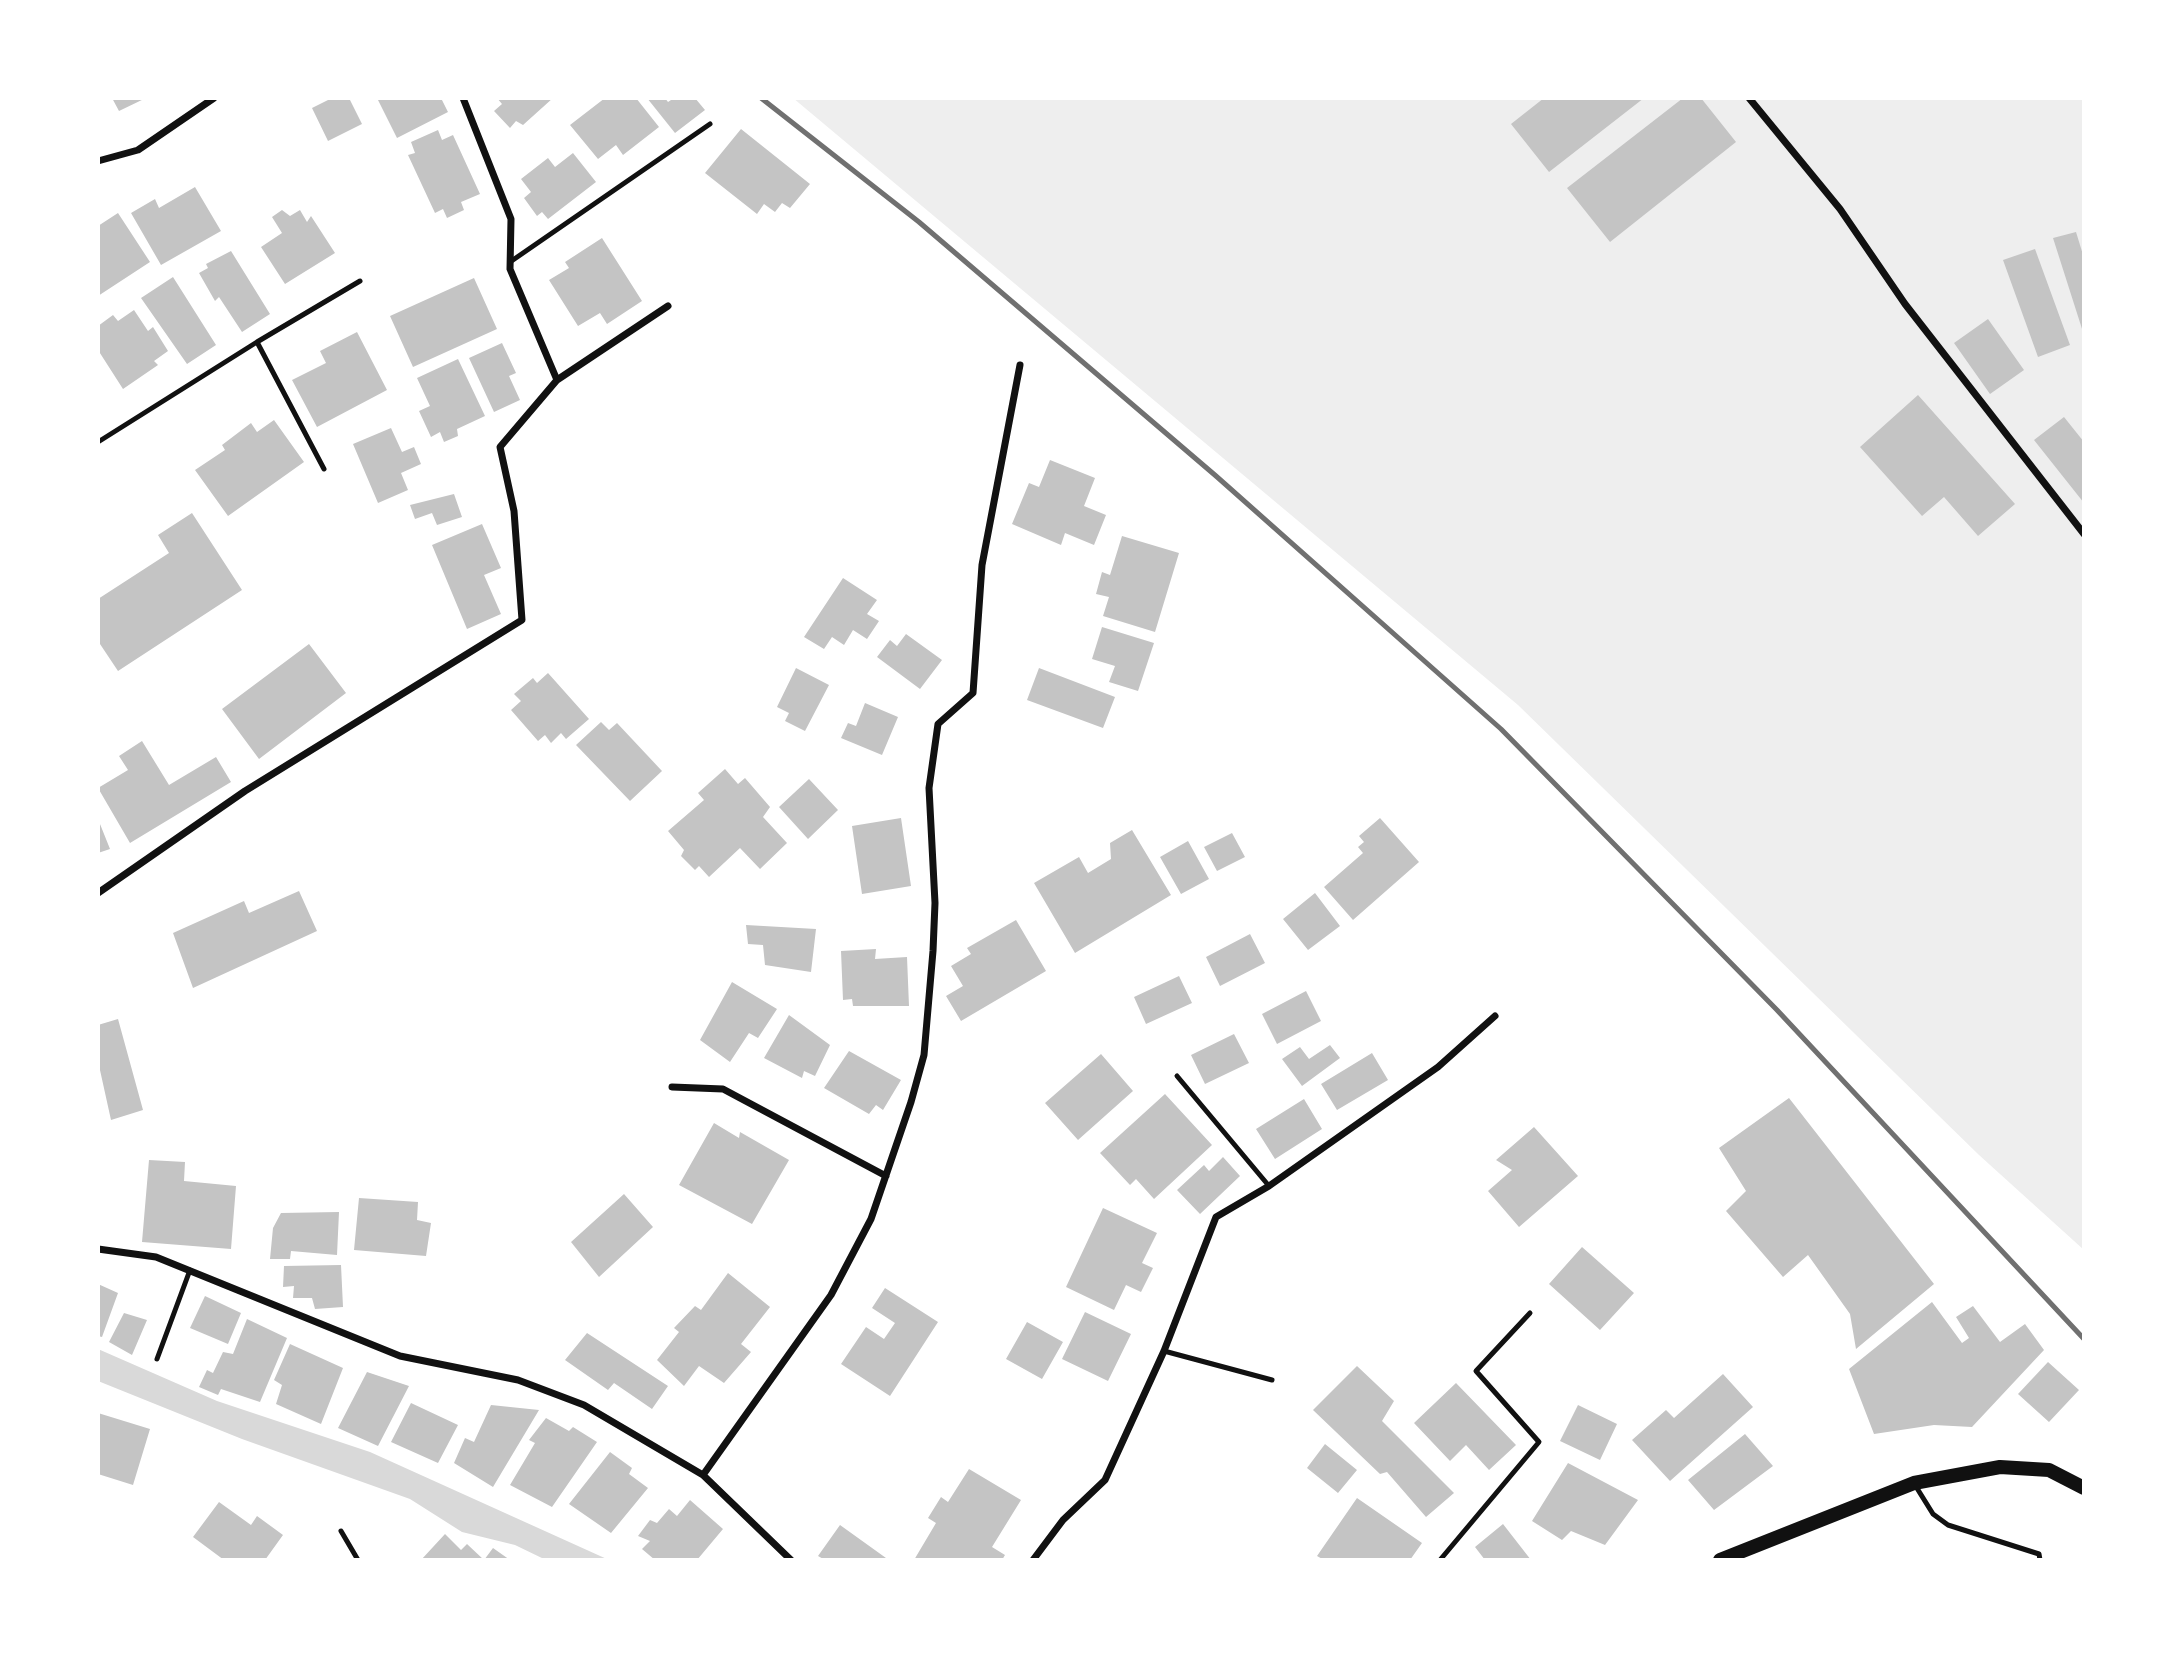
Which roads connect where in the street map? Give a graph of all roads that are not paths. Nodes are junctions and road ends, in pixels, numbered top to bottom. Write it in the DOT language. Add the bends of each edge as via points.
graph roads {
  1 [pos="214,98"];
  2 [pos="463,98"];
  3 [pos="1749,98"];
  4 [pos="710,124"];
  5 [pos="98,161"];
  6 [pos="510,262"];
  7 [pos="360,281"];
  8 [pos="668,306"];
  9 [pos="257,342"];
  10 [pos="1020,365"];
  11 [pos="556,380"];
  12 [pos="98,442"];
  13 [pos="324,469"];
  14 [pos="2084,534"];
  15 [pos="98,893"];
  16 [pos="1495,1016"];
  17 [pos="1177,1076"];
  18 [pos="672,1087"];
  19 [pos="886,1176"];
  20 [pos="1269,1186"];
  21 [pos="98,1249"];
  22 [pos="190,1270"];
  23 [pos="1530,1313"];
  24 [pos="1164,1351"];
  25 [pos="157,1359"];
  26 [pos="1272,1380"];
  27 [pos="703,1475"];
  28 [pos="1914,1483"];
  29 [pos="2084,1488"];
  30 [pos="341,1531"];
  31 [pos="358,1560"];
  32 [pos="791,1560"];
  33 [pos="1033,1560"];
  34 [pos="1440,1560"];
  35 [pos="1720,1560"];
  36 [pos="2040,1560"];
  1 -- 5 [label="street" via="138,150"];
  2 -- 6 [label="street" via="510,219"];
  3 -- 14 [label="street" via="1840,209 1905,304"];
  4 -- 6 [label="lane"];
  6 -- 11 [label="street"];
  7 -- 9 [label="lane"];
  8 -- 11 [label="street"];
  9 -- 12 [label="lane"];
  9 -- 13 [label="lane"];
  10 -- 19 [label="street" via="982,565 973,693 938,724 929,788 935,903 924,1055"];
  11 -- 15 [label="street" via="500,447 514,511 523,620 245,791"];
  16 -- 20 [label="street" via="1438,1067"];
  17 -- 20 [label="lane"];
  18 -- 19 [label="street" via="723,1089"];
  19 -- 27 [label="street" via="871,1219 831,1296"];
  20 -- 24 [label="street" via="1216,1217"];
  21 -- 22 [label="street" via="156,1257"];
  22 -- 25 [label="lane"];
  22 -- 27 [label="street" via="400,1356 518,1380 584,1405"];
  23 -- 34 [label="lane" via="1476,1371 1539,1442"];
  24 -- 26 [label="lane"];
  24 -- 33 [label="street" via="1105,1480 1063,1520"];
  27 -- 32 [label="street"];
  28 -- 29 [label="main road" via="2000,1467 2049,1470"];
  28 -- 35 [label="main road"];
  28 -- 36 [label="lane" via="1933,1514 1948,1525 2039,1554"];
  30 -- 31 [label="lane"];
}
